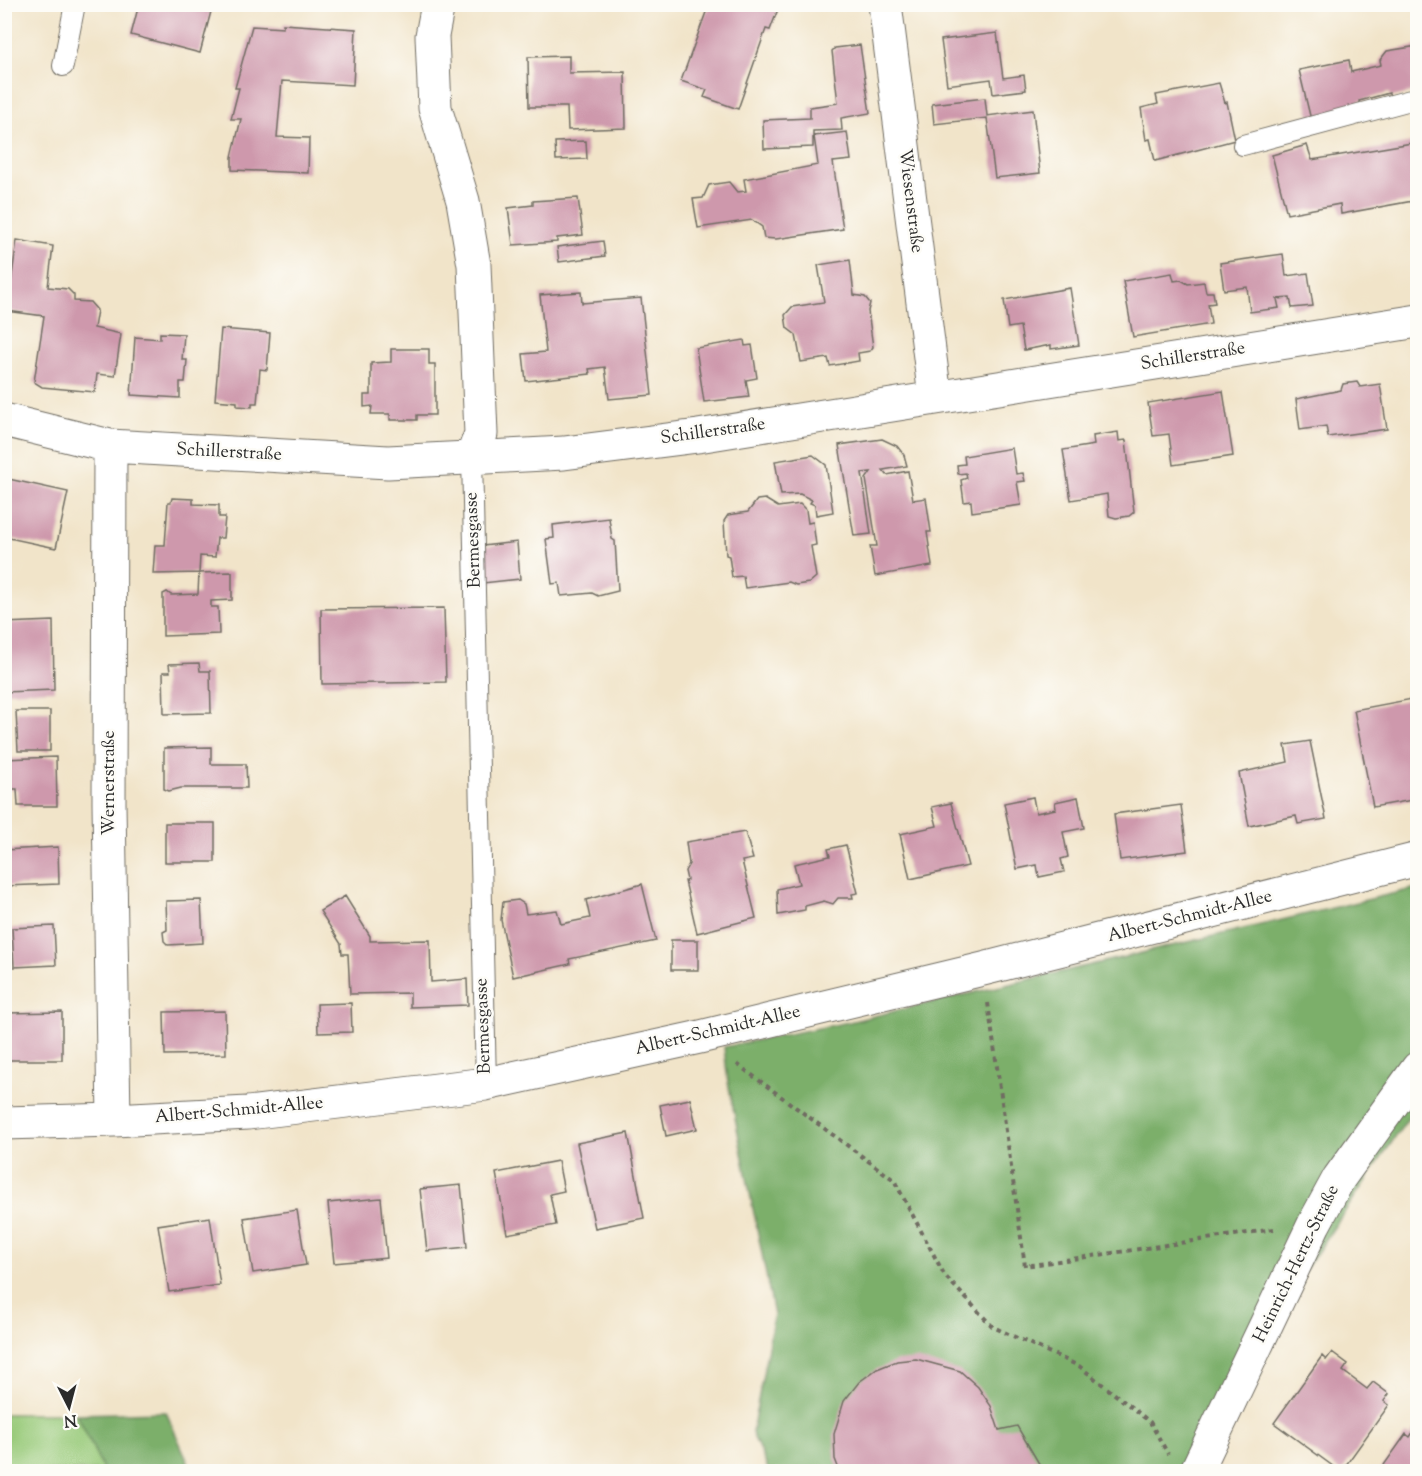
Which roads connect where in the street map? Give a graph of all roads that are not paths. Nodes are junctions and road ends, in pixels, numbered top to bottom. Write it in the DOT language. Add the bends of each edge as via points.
graph roads {
  1 [pos="75,4"];
  2 [pos="438,4"];
  3 [pos="885,4"];
  4 [pos="63,66"];
  5 [pos="1418,98"];
  6 [pos="1243,145"];
  7 [pos="1418,321"];
  8 [pos="935,398"];
  9 [pos="4,420"];
  10 [pos="110,446"];
  11 [pos="472,457"];
  12 [pos="1418,859"];
  13 [pos="1418,1068"];
  14 [pos="486,1084"];
  15 [pos="114,1120"];
  16 [pos="4,1123"];
  17 [pos="1184,1467"];
  1 -- 4 [label="lane"];
  2 -- 11 [label="street, Bermesgasse" via="432,36 435,108 463,201 474,265 481,434"];
  3 -- 8 [label="street, Wiesenstraße"];
  5 -- 6 [label="lane"];
  7 -- 8 [label="street, Schillerstraße"];
  8 -- 11 [label="street, Schillerstraße" via="698,436 564,453"];
  9 -- 10 [label="street, Schillerstraße"];
  10 -- 11 [label="street, Schillerstraße" via="388,462"];
  10 -- 15 [label="street, Wernerstraße"];
  11 -- 14 [label="lane, Bermesgasse"];
  12 -- 14 [label="street, Albert-Schmidt-Allee" via="983,969"];
  13 -- 17 [label="street, Heinrich-Hertz-Straße" via="1339,1178"];
  14 -- 15 [label="street, Albert-Schmidt-Allee" via="248,1113"];
  15 -- 16 [label="street, Albert-Schmidt-Allee"];
}
